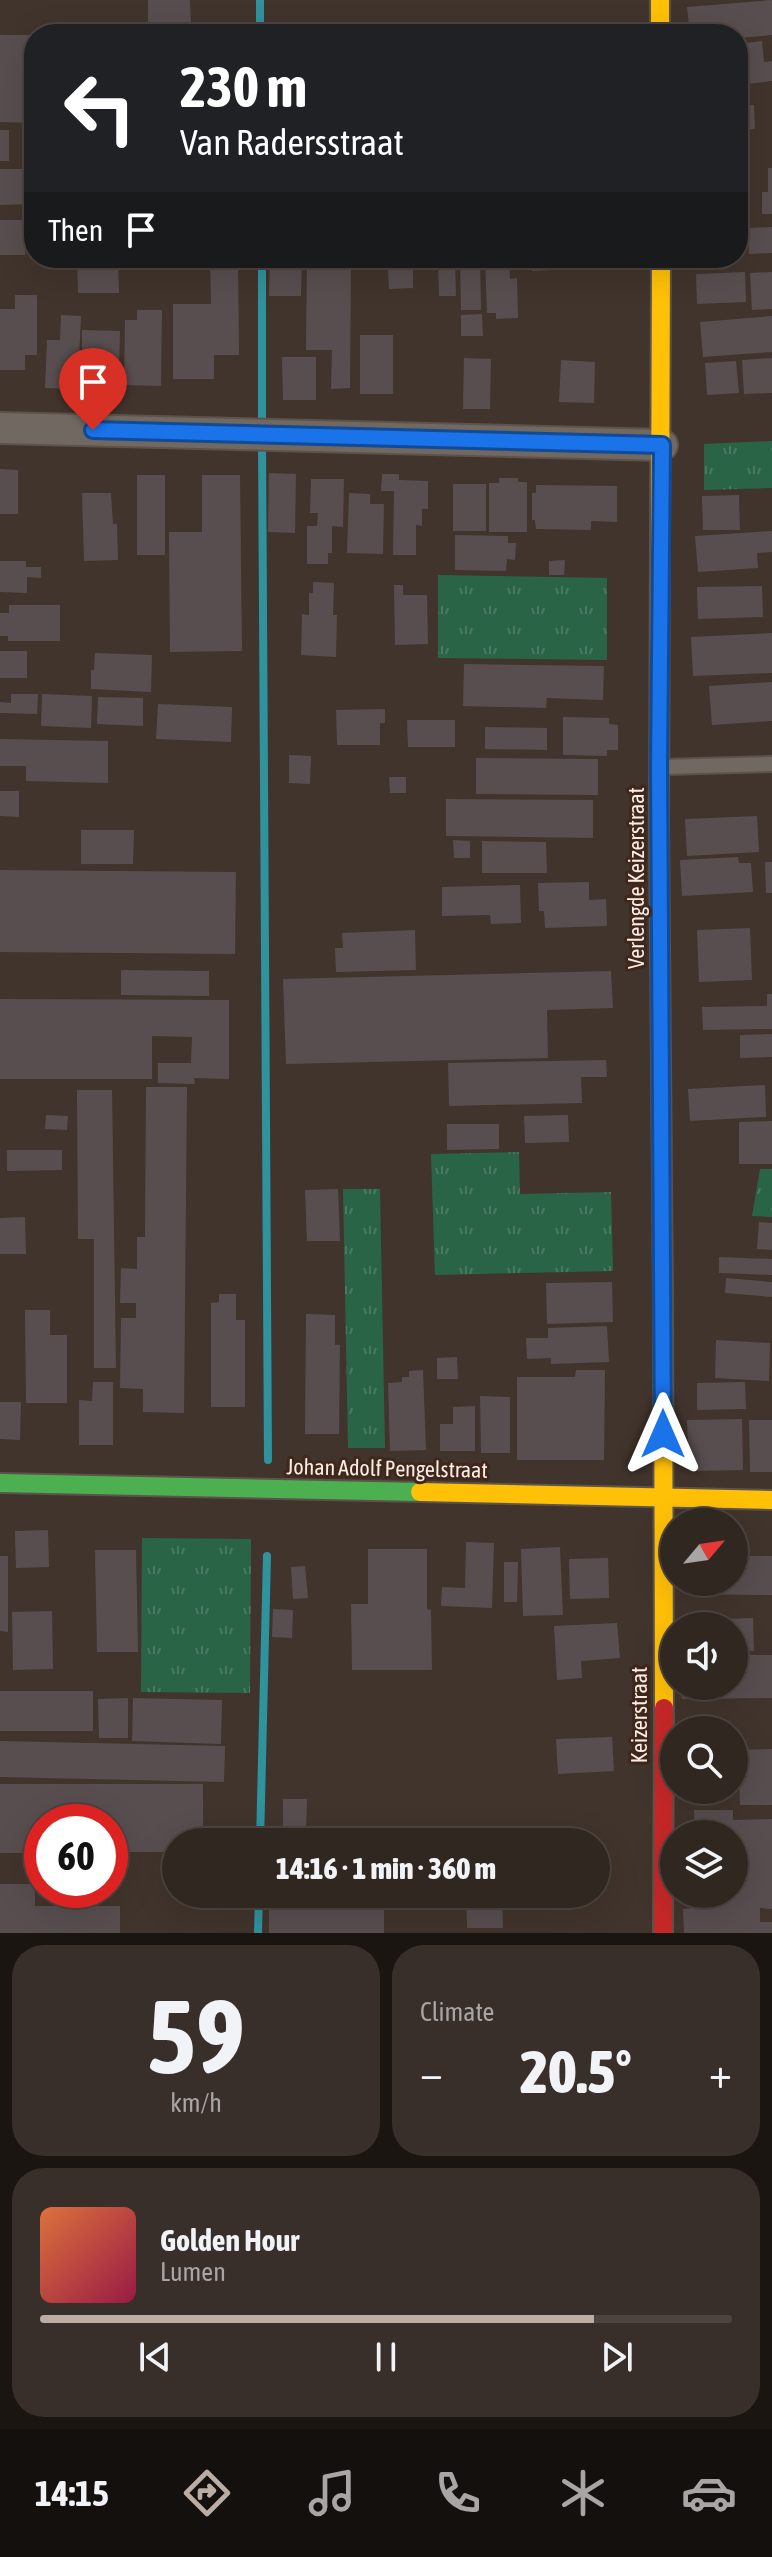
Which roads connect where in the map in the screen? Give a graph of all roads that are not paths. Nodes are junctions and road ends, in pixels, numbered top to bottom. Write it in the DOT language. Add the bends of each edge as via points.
graph roads {
  1 [pos="660,0"];
  2 [pos="660,24"];
  3 [pos="661,268"];
  4 [pos="0,428"];
  5 [pos="662,445"];
  6 [pos="772,764"];
  7 [pos="659,767"];
  8 [pos="0,1483"];
  9 [pos="664,1498"];
  10 [pos="772,1500"];
  11 [pos="663,1933"];
  1 -- 2 [label="main road"];
  3 -- 5 [label="main road, Verlengde Keizerstraat"];
  4 -- 5 [label="street"];
  5 -- 7 [label="main road, Verlengde Keizerstraat"];
  6 -- 7 [label="lane"];
  7 -- 9 [label="main road, Verlengde Keizerstraat"];
  8 -- 9 [label="main road, Johan Adolf Pengelstraat"];
  9 -- 10 [label="main road, Johan Adolf Pengelstraat"];
  9 -- 11 [label="main road, Keizerstraat"];
}
